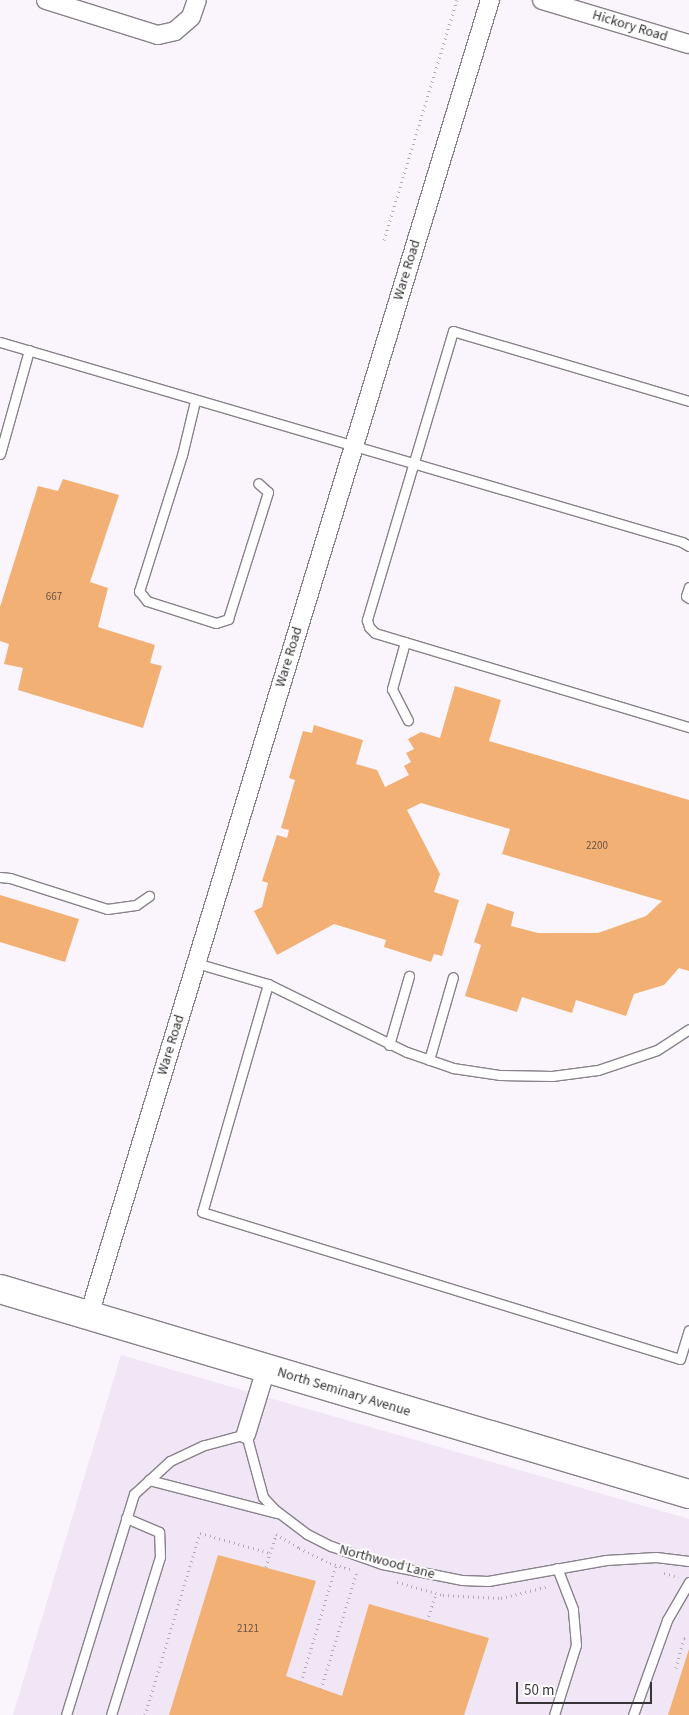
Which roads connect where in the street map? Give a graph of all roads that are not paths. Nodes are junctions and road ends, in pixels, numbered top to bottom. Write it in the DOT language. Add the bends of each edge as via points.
graph roads {
  1 [pos="46,0"];
  2 [pos="197,0"];
  3 [pos="490,0"];
  4 [pos="542,0"];
  5 [pos="689,44"];
  6 [pos="0,342"];
  7 [pos="29,350"];
  8 [pos="195,400"];
  9 [pos="689,401"];
  10 [pos="353,447"];
  11 [pos="0,454"];
  12 [pos="413,464"];
  13 [pos="258,483"];
  14 [pos="689,546"];
  15 [pos="689,587"];
  16 [pos="689,598"];
  17 [pos="405,642"];
  18 [pos="408,720"];
  19 [pos="689,728"];
  20 [pos="0,877"];
  21 [pos="149,896"];
  22 [pos="196,963"];
  23 [pos="409,976"];
  24 [pos="452,977"];
  25 [pos="268,984"];
  26 [pos="689,1029"];
  27 [pos="389,1045"];
  28 [pos="430,1060"];
  29 [pos="0,1289"];
  30 [pos="89,1315"];
  31 [pos="689,1330"];
  32 [pos="266,1368"];
  33 [pos="246,1434"];
  34 [pos="149,1480"];
  35 [pos="689,1494"];
  36 [pos="280,1514"];
  37 [pos="126,1518"];
  38 [pos="689,1561"];
  39 [pos="557,1568"];
  40 [pos="685,1580"];
  41 [pos="66,1715"];
  42 [pos="111,1715"];
  43 [pos="554,1715"];
  44 [pos="633,1715"];
  1 -- 2 [label="street" via="158,35 175,31 192,17"];
  3 -- 10 [label="street, Ware Road"];
  4 -- 5 [label="street, Hickory Road"];
  6 -- 7 [label="lane"];
  7 -- 8 [label="lane"];
  7 -- 11 [label="lane"];
  8 -- 10 [label="lane"];
  8 -- 13 [label="lane" via="182,454 139,591 147,601 216,623 228,619 268,492"];
  9 -- 12 [label="lane" via="453,331"];
  10 -- 12 [label="lane"];
  10 -- 22 [label="street, Ware Road"];
  12 -- 14 [label="lane"];
  12 -- 17 [label="lane" via="367,620 372,631"];
  15 -- 16 [label="lane" via="686,596"];
  17 -- 18 [label="lane" via="392,689"];
  17 -- 19 [label="lane"];
  20 -- 21 [label="lane" via="107,909 136,905"];
  22 -- 25 [label="lane"];
  22 -- 30 [label="street, Ware Road"];
  23 -- 27 [label="lane"];
  24 -- 28 [label="lane"];
  25 -- 27 [label="lane"];
  25 -- 31 [label="lane" via="202,1212 680,1359"];
  26 -- 28 [label="lane" via="657,1050 598,1070 552,1076 500,1075 453,1068"];
  27 -- 28 [label="lane"];
  29 -- 30 [label="main road, North Seminary Avenue"];
  30 -- 32 [label="main road, North Seminary Avenue"];
  32 -- 33 [label="street"];
  32 -- 35 [label="main road, North Seminary Avenue"];
  33 -- 34 [label="lane" via="206,1445 170,1461"];
  33 -- 36 [label="lane, Northwood Lane" via="262,1497"];
  34 -- 36 [label="lane"];
  34 -- 37 [label="lane" via="134,1494"];
  36 -- 39 [label="lane, Northwood Lane" via="307,1534 331,1546 409,1571 488,1581"];
  37 -- 41 [label="lane"];
  37 -- 42 [label="lane" via="159,1532 160,1557"];
  38 -- 39 [label="lane, Northwood Lane" via="656,1557 606,1560"];
  39 -- 43 [label="lane" via="572,1609 576,1645"];
  40 -- 44 [label="lane"];
}
